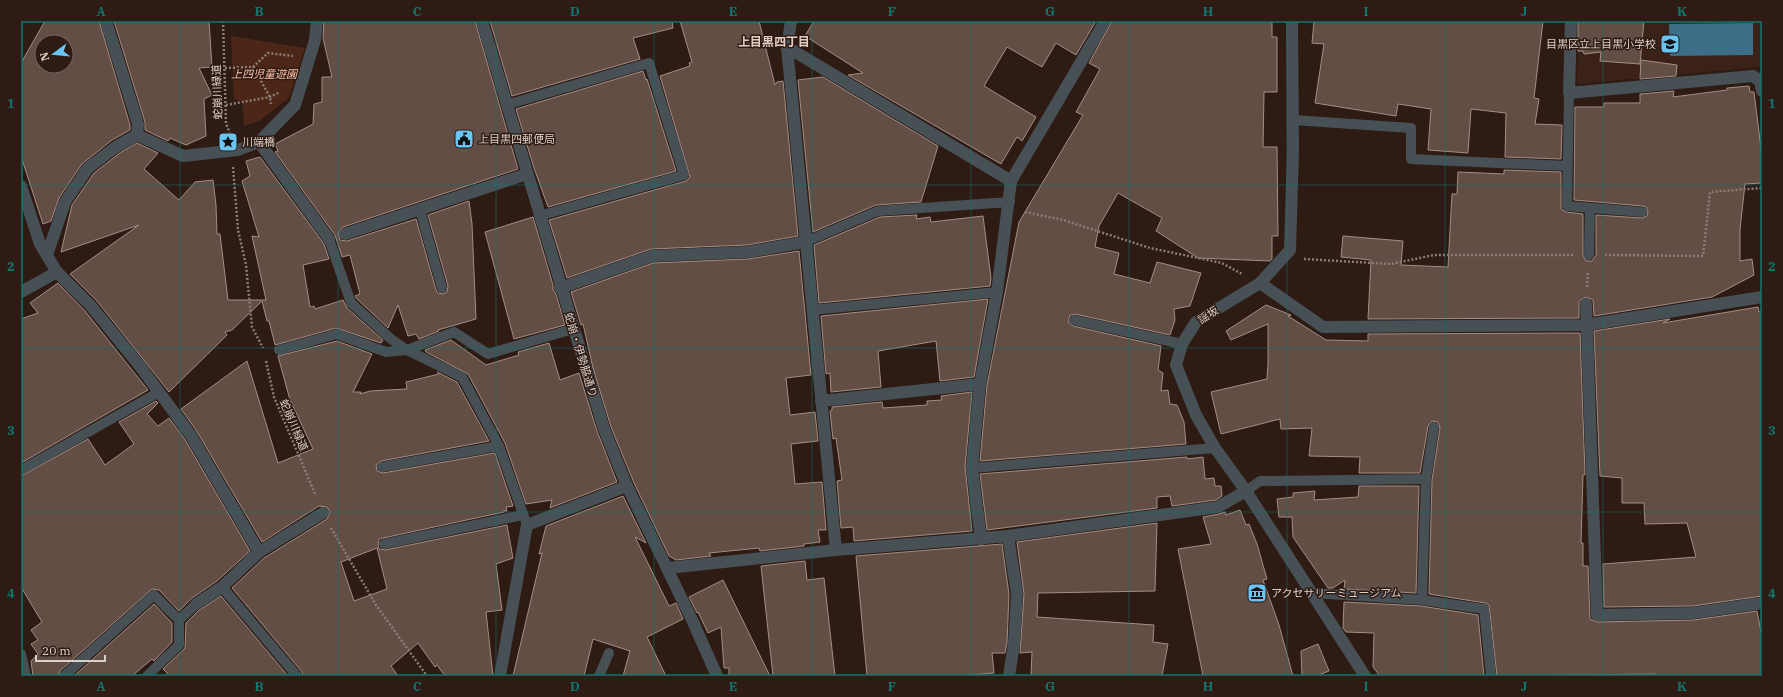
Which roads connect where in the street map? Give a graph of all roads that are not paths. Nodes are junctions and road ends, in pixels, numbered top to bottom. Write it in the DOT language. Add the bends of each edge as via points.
graph roads {
  1 [pos="106,21"];
  2 [pos="317,21"];
  3 [pos="482,21"];
  4 [pos="792,21"];
  5 [pos="1105,21"];
  6 [pos="1292,21"];
  7 [pos="1571,21"];
  8 [pos="787,47"];
  9 [pos="1762,91"];
  10 [pos="1569,93"];
  11 [pos="506,105"];
  12 [pos="1292,120"];
  13 [pos="137,135"];
  14 [pos="259,142"];
  15 [pos="1567,166"];
  16 [pos="527,174"];
  17 [pos="1012,182"];
  18 [pos="21,186"];
  19 [pos="1009,205"];
  20 [pos="1590,208"];
  21 [pos="420,210"];
  22 [pos="1642,212"];
  23 [pos="539,216"];
  24 [pos="345,234"];
  25 [pos="329,240"];
  26 [pos="805,242"];
  27 [pos="47,255"];
  28 [pos="1589,255"];
  29 [pos="57,272"];
  30 [pos="1260,283"];
  31 [pos="442,288"];
  32 [pos="560,288"];
  33 [pos="21,292"];
  34 [pos="996,292"];
  35 [pos="1762,297"];
  36 [pos="1586,304"];
  37 [pos="812,310"];
  38 [pos="1074,320"];
  39 [pos="1586,325"];
  40 [pos="573,329"];
  41 [pos="1182,344"];
  42 [pos="279,350"];
  43 [pos="407,350"];
  44 [pos="980,384"];
  45 [pos="159,392"];
  46 [pos="821,401"];
  47 [pos="1434,427"];
  48 [pos="499,446"];
  49 [pos="1215,448"];
  50 [pos="382,467"];
  51 [pos="972,468"];
  52 [pos="21,470"];
  53 [pos="1426,479"];
  54 [pos="627,486"];
  55 [pos="1246,491"];
  56 [pos="323,513"];
  57 [pos="525,520"];
  58 [pos="1008,536"];
  59 [pos="981,539"];
  60 [pos="384,544"];
  61 [pos="836,550"];
  62 [pos="259,552"];
  63 [pos="668,568"];
  64 [pos="222,587"];
  65 [pos="1312,593"];
  66 [pos="1422,600"];
  67 [pos="1762,603"];
  68 [pos="196,604"];
  69 [pos="179,620"];
  70 [pos="21,654"];
  71 [pos="609,654"];
  72 [pos="150,675"];
  73 [pos="26,676"];
  74 [pos="64,676"];
  75 [pos="297,676"];
  76 [pos="500,676"];
  77 [pos="599,676"];
  78 [pos="717,676"];
  79 [pos="1009,676"];
  80 [pos="1365,676"];
  81 [pos="1491,676"];
  1 -- 13 [label="street" via="138,124"];
  2 -- 14 [label="street" via="315,40 295,105"];
  3 -- 11 [label="street, 蛇崩・伊勢脇通り"];
  4 -- 8 [label="street"];
  5 -- 17 [label="street"];
  6 -- 12 [label="street, 謡坂"];
  7 -- 10 [label="street"];
  8 -- 17 [label="street"];
  8 -- 26 [label="street"];
  9 -- 10 [label="street" via="1760,81 1753,76"];
  10 -- 15 [label="lane"];
  11 -- 16 [label="street, 蛇崩・伊勢脇通り"];
  11 -- 23 [label="lane" via="649,63 684,175"];
  12 -- 15 [label="lane" via="1411,128 1411,159"];
  12 -- 30 [label="street, 謡坂" via="1290,250"];
  13 -- 14 [label="street" via="183,156 232,151"];
  13 -- 27 [label="street" via="117,146 88,168 65,202"];
  14 -- 25 [label="street"];
  15 -- 20 [label="lane" via="1567,206"];
  16 -- 21 [label="street"];
  16 -- 23 [label="street, 蛇崩・伊勢脇通り"];
  17 -- 19 [label="street"];
  18 -- 27 [label="street" via="40,244"];
  19 -- 26 [label="lane" via="878,211"];
  19 -- 34 [label="street"];
  20 -- 22 [label="lane"];
  20 -- 28 [label="lane"];
  21 -- 24 [label="street"];
  21 -- 31 [label="lane"];
  23 -- 32 [label="street, 蛇崩・伊勢脇通り"];
  25 -- 43 [label="lane" via="351,303 390,339"];
  26 -- 32 [label="street" via="748,252 652,256"];
  26 -- 37 [label="street"];
  27 -- 29 [label="street"];
  29 -- 33 [label="street"];
  29 -- 45 [label="street" via="91,306"];
  30 -- 39 [label="street" via="1322,327"];
  30 -- 41 [label="street, 謡坂" via="1196,322"];
  32 -- 40 [label="street, 蛇崩・伊勢脇通り"];
  34 -- 37 [label="lane"];
  34 -- 44 [label="street"];
  35 -- 39 [label="street"];
  36 -- 39 [label="street"];
  37 -- 46 [label="street"];
  38 -- 41 [label="lane"];
  39 -- 67 [label="street" via="1597,615 1694,613"];
  40 -- 43 [label="lane" via="488,354 454,332"];
  40 -- 54 [label="street, 蛇崩・伊勢脇通り" via="604,429"];
  41 -- 49 [label="street, 謡坂" via="1176,364 1196,415"];
  42 -- 43 [label="lane" via="338,334 386,352"];
  43 -- 48 [label="lane" via="462,377"];
  44 -- 46 [label="street"];
  44 -- 51 [label="street"];
  45 -- 52 [label="lane"];
  45 -- 62 [label="street" via="190,434"];
  46 -- 61 [label="street"];
  47 -- 53 [label="lane"];
  48 -- 50 [label="lane"];
  48 -- 57 [label="lane"];
  49 -- 51 [label="lane"];
  49 -- 55 [label="street, 謡坂"];
  51 -- 59 [label="street"];
  53 -- 55 [label="lane" via="1260,481"];
  53 -- 66 [label="lane"];
  54 -- 57 [label="street"];
  54 -- 63 [label="street, 蛇崩・伊勢脇通り"];
  55 -- 58 [label="street" via="1218,507"];
  55 -- 65 [label="street, 謡坂"];
  56 -- 62 [label="street"];
  57 -- 60 [label="lane"];
  57 -- 76 [label="street"];
  58 -- 59 [label="street"];
  58 -- 79 [label="street" via="1017,594"];
  59 -- 61 [label="street"];
  61 -- 63 [label="street"];
  62 -- 64 [label="street"];
  63 -- 78 [label="street, 蛇崩・伊勢脇通り"];
  64 -- 68 [label="street"];
  64 -- 75 [label="lane"];
  65 -- 66 [label="lane"];
  65 -- 80 [label="street, 謡坂"];
  66 -- 81 [label="lane" via="1484,609"];
  68 -- 69 [label="lane"];
  69 -- 72 [label="lane" via="179,645"];
  69 -- 74 [label="lane" via="154,595"];
  70 -- 73 [label="lane"];
  71 -- 77 [label="lane"];
}
